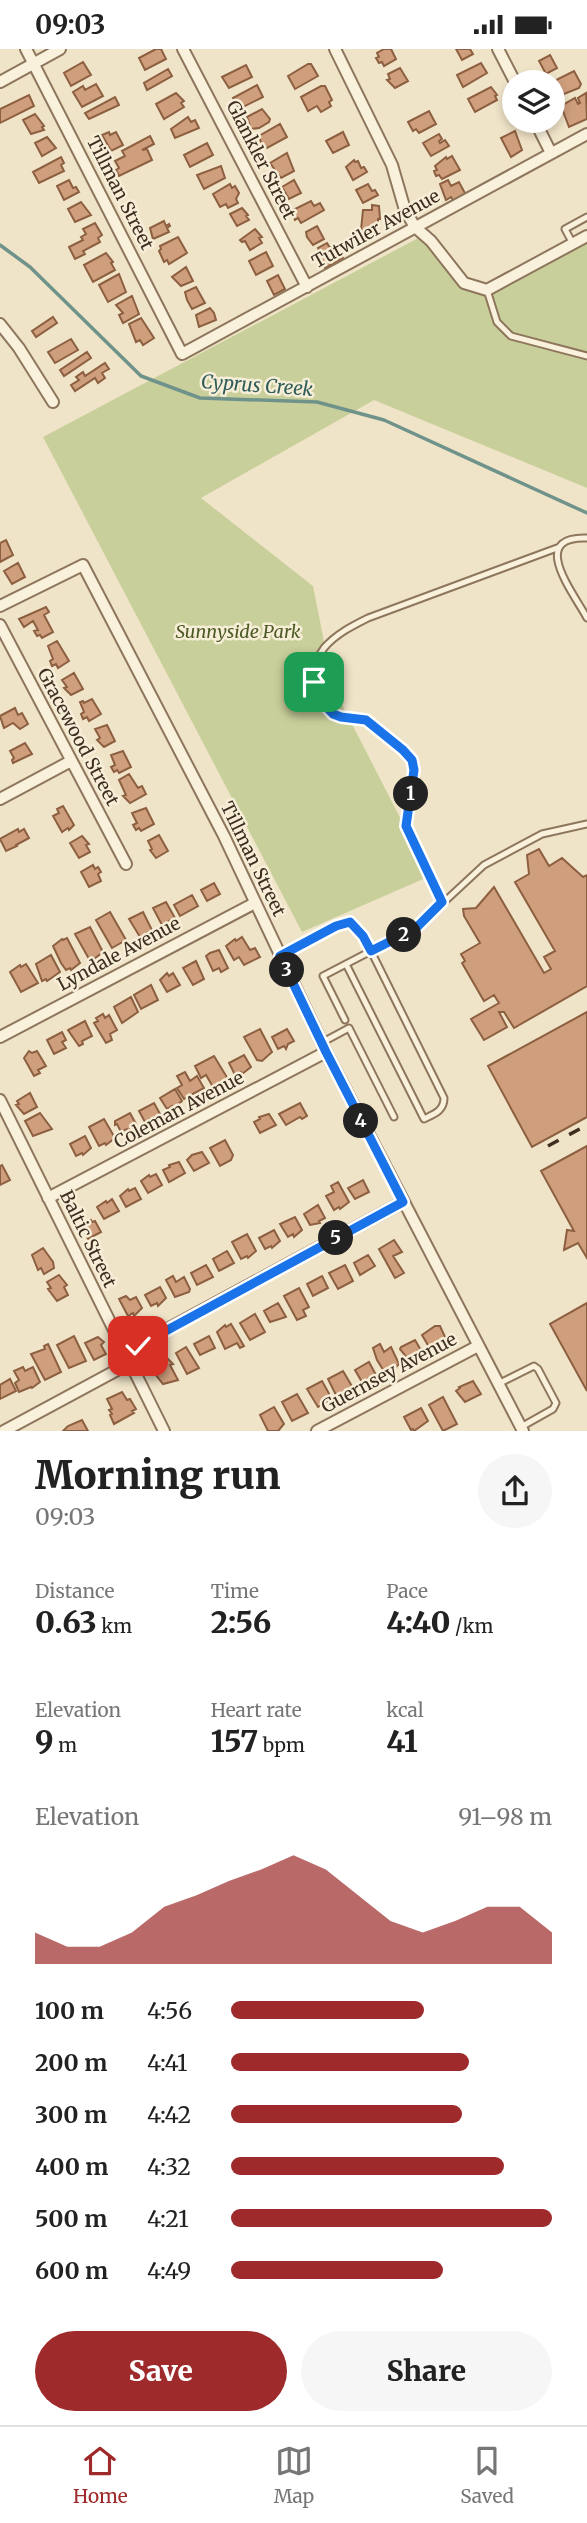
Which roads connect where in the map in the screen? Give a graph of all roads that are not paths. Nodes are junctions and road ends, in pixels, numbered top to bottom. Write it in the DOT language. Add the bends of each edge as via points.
graph roads {
  1 [pos="26,49"];
  2 [pos="60,49"];
  3 [pos="183,49"];
  4 [pos="335,49"];
  5 [pos="498,49"];
  6 [pos="33,63"];
  7 [pos="509,70"];
  8 [pos="0,82"];
  9 [pos="541,133"];
  10 [pos="587,134"];
  11 [pos="551,153"];
  12 [pos="587,217"];
  13 [pos="415,227"];
  14 [pos="587,236"];
  15 [pos="573,244"];
  16 [pos="307,287"];
  17 [pos="486,291"];
  18 [pos="0,324"];
  19 [pos="182,354"];
  20 [pos="587,356"];
  21 [pos="53,402"];
  22 [pos="587,538"];
  23 [pos="557,548"];
  24 [pos="0,606"];
  25 [pos="587,618"];
  26 [pos="0,625"];
  27 [pos="71,761"];
  28 [pos="0,799"];
  29 [pos="587,824"];
  30 [pos="126,864"];
  31 [pos="255,902"];
  32 [pos="442,902"];
  33 [pos="371,951"];
  34 [pos="280,956"];
  35 [pos="346,964"];
  36 [pos="345,1020"];
  37 [pos="0,1037"];
  38 [pos="323,1047"];
  39 [pos="0,1100"];
  40 [pos="394,1118"];
  41 [pos="48,1198"];
  42 [pos="403,1202"];
  43 [pos="478,1346"];
  44 [pos="127,1356"];
  45 [pos="498,1384"];
  46 [pos="522,1429"];
  47 [pos="5,1431"];
  48 [pos="164,1431"];
  49 [pos="317,1431"];
  1 -- 6 [label="street, Tillman Street"];
  2 -- 6 [label="street"];
  3 -- 16 [label="street, Glankler Street"];
  4 -- 13 [label="street" via="392,165"];
  5 -- 7 [label="street"];
  6 -- 8 [label="street"];
  6 -- 19 [label="street, Tillman Street"];
  9 -- 11 [label="street"];
  10 -- 11 [label="street, Tutwiler Avenue"];
  11 -- 13 [label="street, Tutwiler Avenue"];
  12 -- 15 [label="lane" via="565,229"];
  13 -- 16 [label="street, Tutwiler Avenue"];
  13 -- 17 [label="street" via="464,283"];
  14 -- 15 [label="street"];
  15 -- 17 [label="street"];
  16 -- 19 [label="street, Tutwiler Avenue"];
  17 -- 20 [label="lane" via="497,322 511,336"];
  18 -- 21 [label="street"];
  22 -- 23 [label="lane" via="577,537"];
  23 -- 25 [label="lane" via="556,560"];
  23 -- 32 [label="lane" via="368,618 342,631 316,665 314,682 325,706 341,717 366,720 412,760 406,826"];
  24 -- 31 [label="street, Tillman Street" via="83,565"];
  26 -- 27 [label="street, Gracewood Street"];
  27 -- 28 [label="street"];
  27 -- 30 [label="street, Gracewood Street"];
  29 -- 32 [label="lane" via="542,834 484,865"];
  31 -- 34 [label="street, Tillman Street"];
  31 -- 37 [label="street, Lyndale Avenue"];
  32 -- 33 [label="lane" via="415,929"];
  33 -- 34 [label="lane" via="350,922"];
  33 -- 35 [label="lane"];
  33 -- 35 [label="lane" via="444,1098 439,1112 424,1119"];
  34 -- 38 [label="street, Tillman Street"];
  35 -- 36 [label="lane" via="323,976"];
  38 -- 40 [label="lane" via="349,1028"];
  38 -- 41 [label="street, Coleman Avenue"];
  38 -- 42 [label="street, Tillman Street"];
  39 -- 41 [label="street, Baltic Street"];
  41 -- 44 [label="street, Baltic Street"];
  42 -- 43 [label="street, Tillman Street"];
  42 -- 44 [label="street"];
  43 -- 45 [label="street, Tillman Street"];
  43 -- 49 [label="street, Guernsey Avenue"];
  44 -- 47 [label="street" via="119,1369"];
  44 -- 48 [label="street, Baltic Street"];
  45 -- 46 [label="street, Tillman Street"];
  45 -- 46 [label="lane" via="534,1366 538,1369 556,1403"];
}
